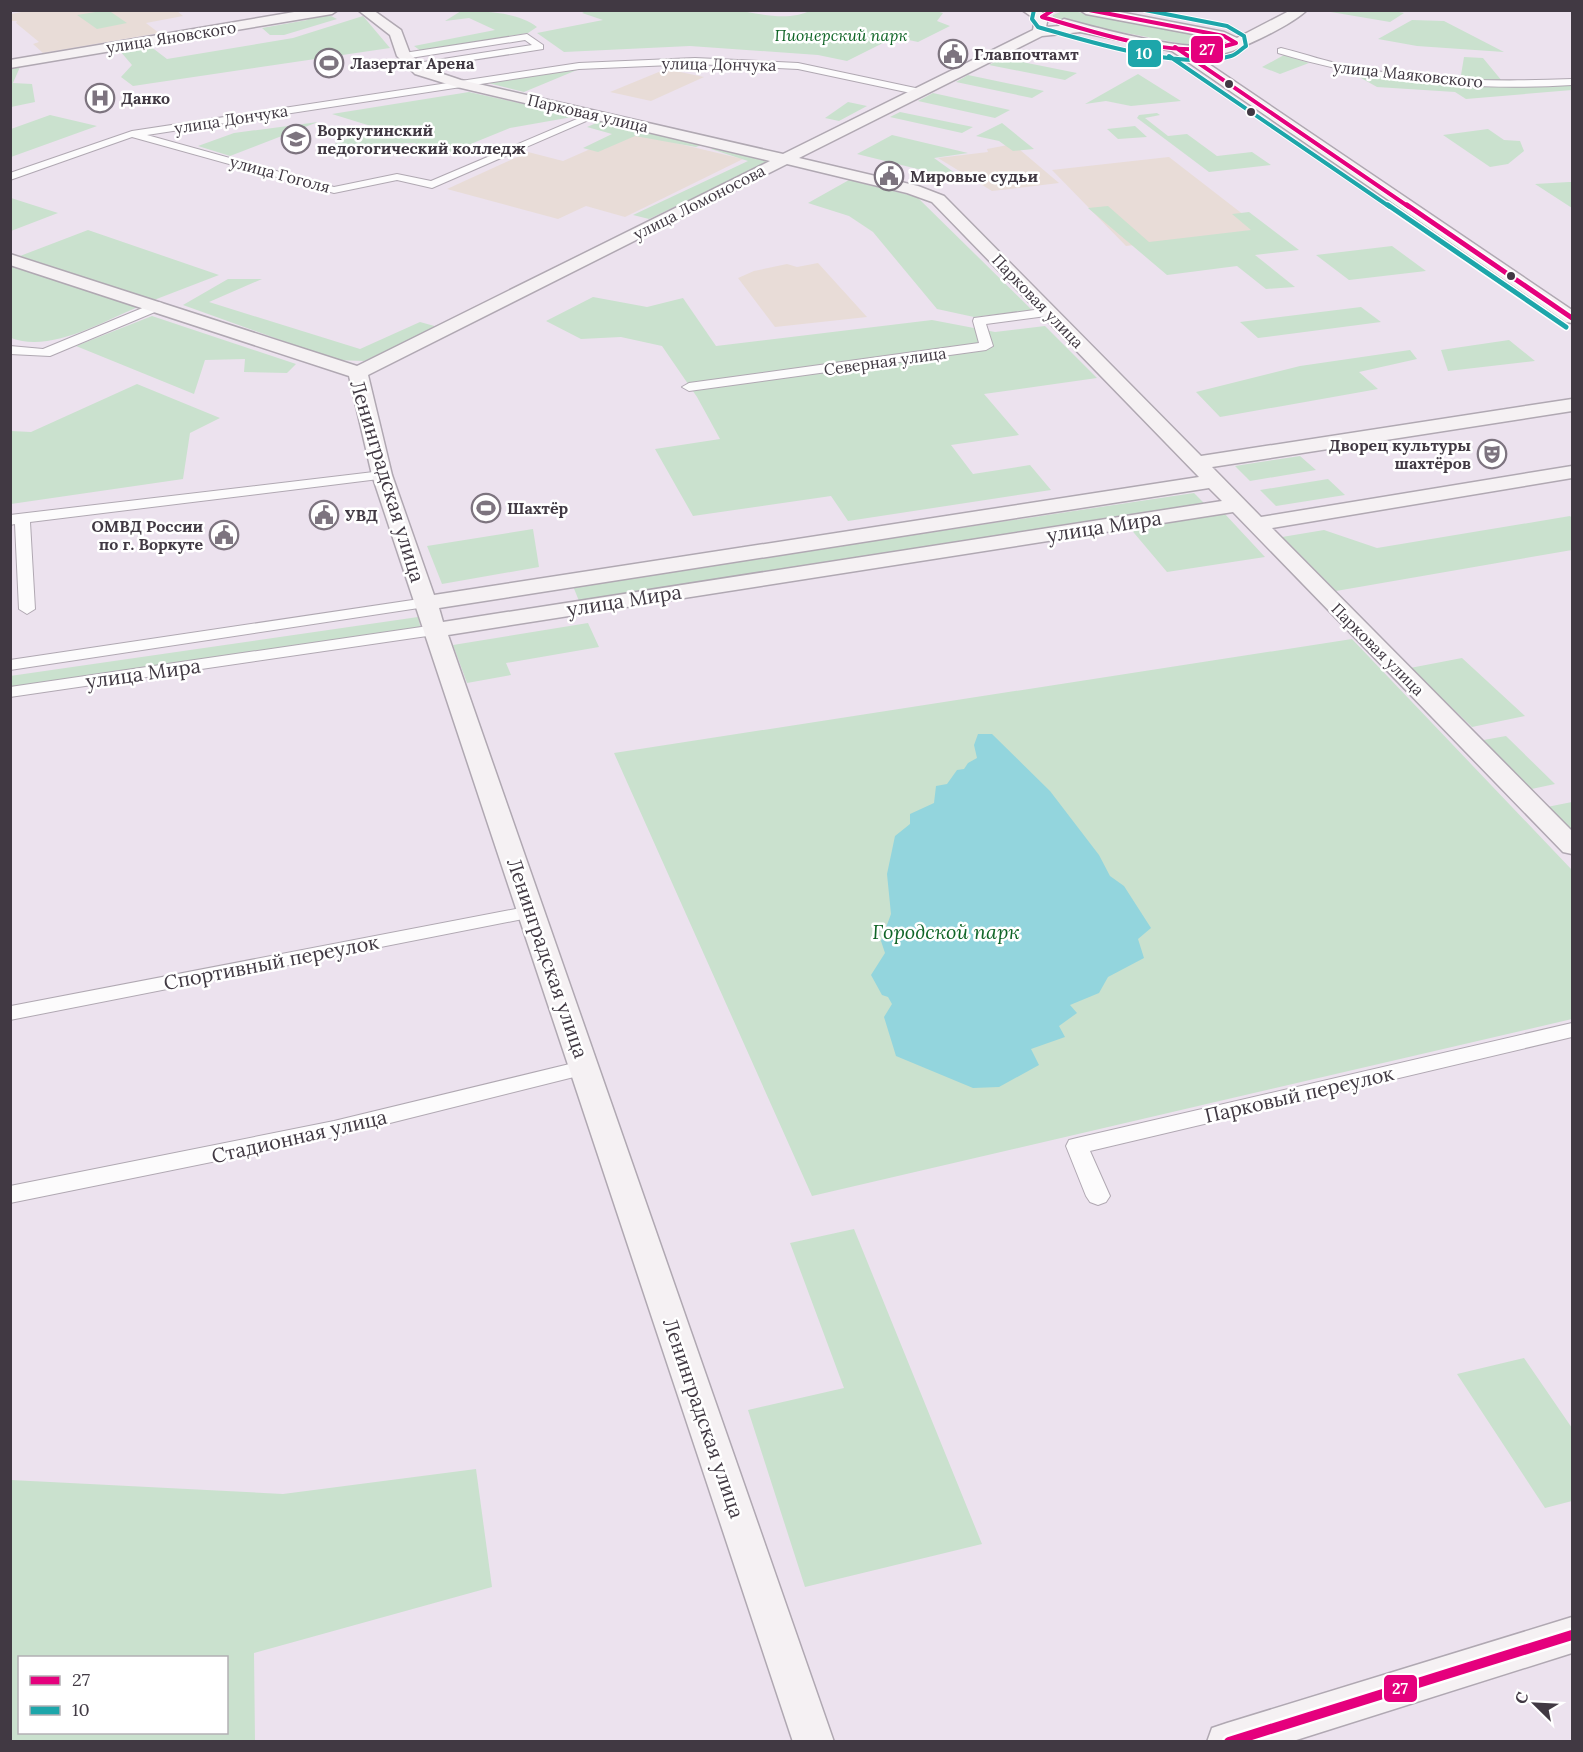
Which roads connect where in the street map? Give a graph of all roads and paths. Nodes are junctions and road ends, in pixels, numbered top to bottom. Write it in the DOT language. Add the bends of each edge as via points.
graph roads {
  1 [pos="332,10"];
  2 [pos="364,10"];
  3 [pos="1028,10"];
  4 [pos="1054,10"];
  5 [pos="1086,10"];
  6 [pos="1301,10"];
  7 [pos="1041,25"];
  8 [pos="1229,42"];
  9 [pos="1175,47"];
  10 [pos="1281,51"];
  11 [pos="409,61"];
  12 [pos="10,64"];
  13 [pos="1205,68"];
  14 [pos="1572,82"];
  15 [pos="459,83"];
  16 [pos="920,92"];
  17 [pos="594,115"];
  18 [pos="132,134"];
  19 [pos="785,159"];
  20 [pos="10,177"];
  21 [pos="10,259"];
  22 [pos="157,306"];
  23 [pos="1049,312"];
  24 [pos="1572,318"];
  25 [pos="10,350"];
  26 [pos="358,373"];
  27 [pos="689,387"];
  28 [pos="1572,405"];
  29 [pos="1196,464"];
  30 [pos="1572,472"];
  31 [pos="382,475"];
  32 [pos="1213,481"];
  33 [pos="1237,505"];
  34 [pos="16,520"];
  35 [pos="1255,524"];
  36 [pos="27,609"];
  37 [pos="431,616"];
  38 [pos="10,664"];
  39 [pos="10,692"];
  40 [pos="1572,846"];
  41 [pos="531,912"];
  42 [pos="11,1013"];
  43 [pos="1572,1030"];
  44 [pos="586,1068"];
  45 [pos="10,1196"];
  46 [pos="1098,1196"];
  47 [pos="1572,1635"];
  48 [pos="814,1742"];
  49 [pos="1227,1742"];
  1 -- 12 [label="main road, улица Яновского"];
  2 -- 11 [label="main road" via="396,33"];
  3 -- 7 [label="main road"];
  4 -- 7 [label="main road, улица Ломоносова"];
  5 -- 8 [label="main road"];
  6 -- 8 [label="main road" via="1252,37"];
  7 -- 9 [label="main road" via="1079,28"];
  7 -- 16 [label="main road, улица Ломоносова"];
  8 -- 9 [label="main road" via="1203,50"];
  8 -- 13 [label="main road"];
  9 -- 13 [label="main road"];
  10 -- 14 [label="street, улица Маяковского" via="1318,63 1416,78 1504,84"];
  11 -- 11 [label="street" via="540,47 527,37"];
  11 -- 15 [label="main road, Парковая улица" via="420,71"];
  13 -- 24 [label="main road"];
  15 -- 16 [label="street, улица Дончука" via="579,66 695,61 798,66"];
  15 -- 17 [label="main road, Парковая улица"];
  15 -- 18 [label="street, улица Дончука"];
  16 -- 19 [label="main road, улица Ломоносова"];
  17 -- 18 [label="street, улица Гоголя" via="432,185 397,177 333,190"];
  17 -- 19 [label="main road, Парковая улица"];
  18 -- 20 [label="street, улица Дончука"];
  19 -- 23 [label="main road, Парковая улица" via="912,189 938,199"];
  19 -- 26 [label="main road, улица Ломоносова"];
  21 -- 22 [label="main road, Ленинградская улица"];
  22 -- 25 [label="street" via="45,353"];
  22 -- 26 [label="main road, Ленинградская улица"];
  23 -- 27 [label="street, Северная улица" via="979,321 986,346"];
  23 -- 29 [label="main road, Парковая улица"];
  26 -- 31 [label="main road, Ленинградская улица"];
  28 -- 29 [label="main road"];
  29 -- 32 [label="main road, Парковая улица"];
  30 -- 35 [label="main road"];
  31 -- 34 [label="street"];
  31 -- 37 [label="main road, Ленинградская улица"];
  32 -- 33 [label="main road, Парковая улица"];
  32 -- 37 [label="main road, улица Мира"];
  33 -- 35 [label="main road, Парковая улица"];
  33 -- 37 [label="main road, улица Мира"];
  34 -- 36 [label="street"];
  35 -- 40 [label="main road, Парковая улица"];
  37 -- 38 [label="street, улица Мира"];
  37 -- 39 [label="street, улица Мира"];
  37 -- 41 [label="main road, Ленинградская улица"];
  41 -- 42 [label="street, Спортивный переулок"];
  41 -- 44 [label="main road, Ленинградская улица"];
  43 -- 46 [label="street, Парковый переулок" via="1077,1146"];
  44 -- 45 [label="street, Стадионная улица" via="334,1129"];
  44 -- 48 [label="main road, Ленинградская улица"];
  47 -- 49 [label="main road"];
}
